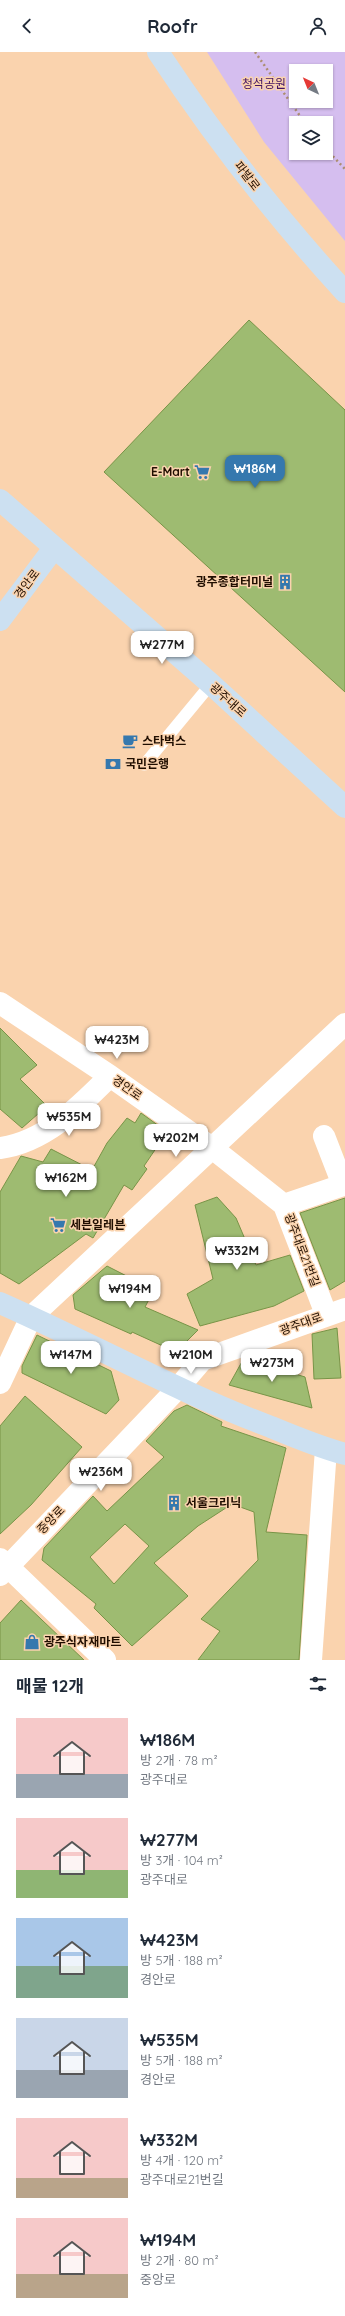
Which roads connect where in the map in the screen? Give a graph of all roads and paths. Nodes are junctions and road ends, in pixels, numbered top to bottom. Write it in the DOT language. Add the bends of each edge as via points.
graph roads {
  1 [pos="158,52"];
  2 [pos="255,52"];
  3 [pos="300,116"];
  4 [pos="333,156"];
  5 [pos="345,169"];
  6 [pos="345,292"];
  7 [pos="0,500"];
  8 [pos="54,548"];
  9 [pos="0,620"];
  10 [pos="211,684"];
  11 [pos="144,765"];
  12 [pos="345,807"];
  13 [pos="0,1004"];
  14 [pos="345,1024"];
  15 [pos="110,1076"];
  16 [pos="324,1136"];
  17 [pos="0,1148"];
  18 [pos="212,1148"];
  19 [pos="284,1205"];
  20 [pos="0,1303"];
  21 [pos="336,1312"];
  22 [pos="31,1317"];
  23 [pos="0,1383"];
  24 [pos="178,1388"];
  25 [pos="336,1451"];
  26 [pos="2,1566"];
  27 [pos="105,1660"];
  28 [pos="311,1660"];
  1 -- 6 [label="street, 파발로" via="216,137 269,205"];
  2 -- 3 [label="path"];
  4 -- 5 [label="path"];
  7 -- 8 [label="street, 광주대로"];
  8 -- 9 [label="street, 경안로"];
  8 -- 10 [label="street, 광주대로"];
  10 -- 11 [label="lane"];
  10 -- 12 [label="street, 광주대로"];
  13 -- 15 [label="street, 경안로"];
  14 -- 18 [label="street"];
  15 -- 17 [label="street" via="58,1123 35,1137"];
  15 -- 18 [label="street, 경안로"];
  16 -- 19 [label="street" via="343,1184"];
  18 -- 19 [label="street, 광주대로21번길"];
  18 -- 22 [label="street"];
  19 -- 21 [label="street, 광주대로21번길"];
  20 -- 22 [label="street"];
  21 -- 24 [label="street, 광주대로" via="202,1360"];
  22 -- 23 [label="street"];
  22 -- 24 [label="street"];
  24 -- 25 [label="street" via="250,1419"];
  24 -- 26 [label="street, 중앙로"];
  25 -- 28 [label="street"];
  26 -- 27 [label="street, 중앙로"];
}
